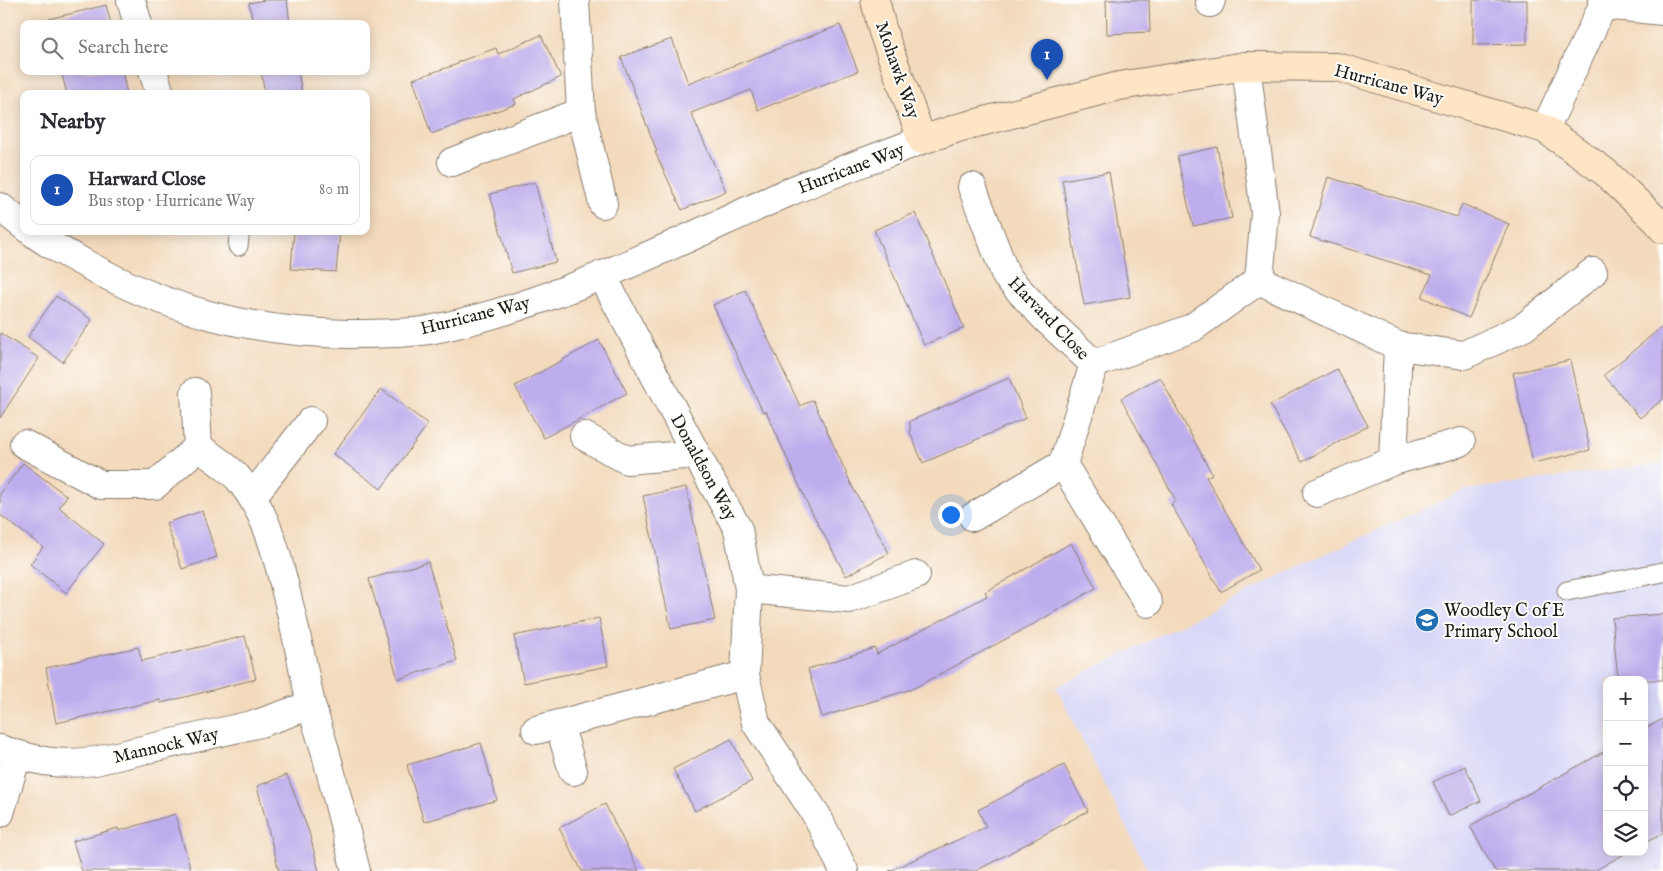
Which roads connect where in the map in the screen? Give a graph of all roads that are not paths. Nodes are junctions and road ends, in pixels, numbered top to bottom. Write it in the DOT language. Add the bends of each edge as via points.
graph roads {
  1 [pos="131,0"];
  2 [pos="576,0"];
  3 [pos="875,0"];
  4 [pos="1602,3"];
  5 [pos="1663,11"];
  6 [pos="137,20"];
  7 [pos="1246,66"];
  8 [pos="154,75"];
  9 [pos="159,90"];
  10 [pos="581,112"];
  11 [pos="1545,129"];
  12 [pos="922,140"];
  13 [pos="452,162"];
  14 [pos="972,187"];
  15 [pos="603,204"];
  16 [pos="0,207"];
  17 [pos="20,223"];
  18 [pos="1663,230"];
  19 [pos="36,235"];
  20 [pos="1593,272"];
  21 [pos="602,275"];
  22 [pos="1259,280"];
  23 [pos="1398,346"];
  24 [pos="1094,364"];
  25 [pos="195,392"];
  26 [pos="311,421"];
  27 [pos="584,436"];
  28 [pos="1462,442"];
  29 [pos="24,444"];
  30 [pos="198,447"];
  31 [pos="696,454"];
  32 [pos="1393,461"];
  33 [pos="1063,464"];
  34 [pos="1317,493"];
  35 [pos="252,497"];
  36 [pos="973,517"];
  37 [pos="1663,572"];
  38 [pos="916,575"];
  39 [pos="749,589"];
  40 [pos="1567,592"];
  41 [pos="1148,603"];
  42 [pos="745,675"];
  43 [pos="311,705"];
  44 [pos="9,752"];
  45 [pos="573,771"];
  46 [pos="0,812"];
  47 [pos="356,871"];
  48 [pos="844,871"];
  1 -- 6 [label="street"];
  2 -- 10 [label="street"];
  3 -- 12 [label="street, Mohawk Way" via="883,32"];
  4 -- 5 [label="street"];
  4 -- 11 [label="street"];
  7 -- 11 [label="street, Hurricane Way" via="1337,67"];
  7 -- 12 [label="street, Hurricane Way" via="1119,86"];
  7 -- 22 [label="street" via="1265,213"];
  8 -- 9 [label="street"];
  10 -- 13 [label="street"];
  10 -- 15 [label="street"];
  11 -- 18 [label="street, Hurricane Way" via="1605,172 1657,220"];
  12 -- 21 [label="street, Hurricane Way" via="792,191"];
  14 -- 24 [label="street, Harvard Close" via="1006,276"];
  16 -- 17 [label="street"];
  19 -- 21 [label="street, Hurricane Way" via="120,284 151,297 215,317 283,331 370,334 427,330 516,308"];
  20 -- 23 [label="street" via="1524,327 1464,355"];
  21 -- 31 [label="street, Donaldson Way"];
  22 -- 23 [label="street"];
  22 -- 24 [label="street, Harvard Close" via="1192,328"];
  23 -- 32 [label="street"];
  24 -- 33 [label="street, Harvard Close"];
  25 -- 30 [label="street"];
  26 -- 35 [label="street"];
  27 -- 31 [label="street" via="627,460"];
  28 -- 32 [label="street"];
  29 -- 30 [label="street" via="100,486 155,484"];
  30 -- 35 [label="street" via="218,460"];
  31 -- 39 [label="street, Donaldson Way" via="738,529"];
  32 -- 34 [label="street"];
  33 -- 36 [label="street"];
  33 -- 41 [label="street"];
  35 -- 43 [label="street" via="271,537 281,572"];
  37 -- 40 [label="lane"];
  38 -- 39 [label="street" via="849,599"];
  39 -- 42 [label="street, Donaldson Way"];
  42 -- 45 [label="street" via="547,727"];
  42 -- 48 [label="street, Donaldson Way" via="756,723 817,816"];
  43 -- 44 [label="street, Mannock Way" via="260,723 95,761 41,762"];
  43 -- 47 [label="street"];
  44 -- 46 [label="street, Mannock Way"];
}
